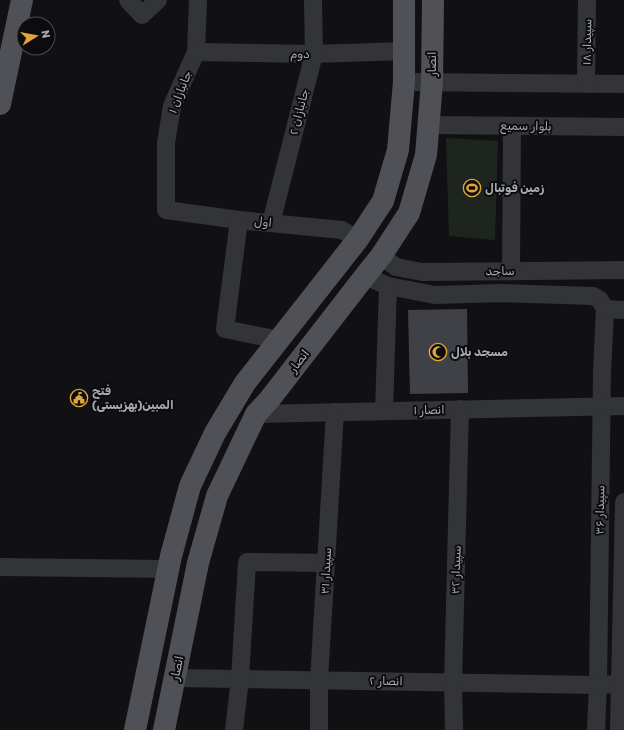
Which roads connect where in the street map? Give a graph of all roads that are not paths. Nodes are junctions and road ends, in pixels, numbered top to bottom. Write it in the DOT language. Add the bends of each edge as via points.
graph roads {
  1 [pos="22,0"];
  2 [pos="128,0"];
  3 [pos="158,0"];
  4 [pos="198,0"];
  5 [pos="313,0"];
  6 [pos="404,0"];
  7 [pos="433,0"];
  8 [pos="587,0"];
  9 [pos="403,51"];
  10 [pos="196,52"];
  11 [pos="314,54"];
  12 [pos="404,82"];
  13 [pos="432,82"];
  14 [pos="586,84"];
  15 [pos="624,84"];
  16 [pos="0,104"];
  17 [pos="429,125"];
  18 [pos="512,126"];
  19 [pos="624,127"];
  20 [pos="166,210"];
  21 [pos="240,220"];
  22 [pos="271,223"];
  23 [pos="358,239"];
  24 [pos="381,256"];
  25 [pos="340,262"];
  26 [pos="624,270"];
  27 [pos="511,271"];
  28 [pos="594,271"];
  29 [pos="366,276"];
  30 [pos="388,286"];
  31 [pos="593,296"];
  32 [pos="605,309"];
  33 [pos="624,310"];
  34 [pos="279,340"];
  35 [pos="602,406"];
  36 [pos="624,406"];
  37 [pos="460,409"];
  38 [pos="384,411"];
  39 [pos="335,412"];
  40 [pos="256,414"];
  41 [pos="624,502"];
  42 [pos="600,535"];
  43 [pos="624,536"];
  44 [pos="326,562"];
  45 [pos="0,567"];
  46 [pos="168,569"];
  47 [pos="175,678"];
  48 [pos="240,679"];
  49 [pos="319,680"];
  50 [pos="453,682"];
  51 [pos="620,684"];
  52 [pos="598,685"];
  53 [pos="135,730"];
  54 [pos="164,730"];
  55 [pos="234,730"];
  56 [pos="319,730"];
  57 [pos="454,730"];
  58 [pos="596,730"];
  59 [pos="619,730"];
  1 -- 16 [label="main road"];
  2 -- 3 [label="street" via="142,15"];
  4 -- 10 [label="street, جانبازان ۱"];
  5 -- 11 [label="street, جانبازان ۲"];
  6 -- 9 [label="main road"];
  7 -- 13 [label="main road, انصار"];
  8 -- 14 [label="street, سپیدار ۱۸"];
  9 -- 11 [label="street, دوم"];
  9 -- 12 [label="main road"];
  10 -- 11 [label="street, دوم"];
  10 -- 20 [label="street, جانبازان ۱" via="172,106 166,143"];
  11 -- 22 [label="street, جانبازان ۲"];
  12 -- 13 [label="street"];
  12 -- 23 [label="main road" via="398,150 383,201"];
  13 -- 14 [label="street"];
  13 -- 17 [label="main road, انصار"];
  14 -- 15 [label="street"];
  17 -- 18 [label="street, بلوار سمیع"];
  17 -- 24 [label="main road, انصار" via="426,155 409,213"];
  18 -- 19 [label="street, بلوار سمیع"];
  18 -- 27 [label="street"];
  20 -- 21 [label="street, اول"];
  21 -- 22 [label="street, اول"];
  21 -- 34 [label="street" via="225,329"];
  22 -- 23 [label="street, اول" via="342,230"];
  23 -- 24 [label="main road"];
  23 -- 25 [label="main road"];
  24 -- 27 [label="street, ساجد" via="396,267 422,272"];
  24 -- 29 [label="main road, انصار"];
  25 -- 29 [label="main road"];
  25 -- 34 [label="main road"];
  26 -- 28 [label="street, ساجد"];
  27 -- 28 [label="street, ساجد"];
  28 -- 31 [label="street"];
  29 -- 30 [label="street, ساجد"];
  29 -- 40 [label="main road, انصار"];
  30 -- 31 [label="street, ساجد" via="435,295 500,293"];
  30 -- 38 [label="street"];
  31 -- 32 [label="street" via="600,300"];
  32 -- 33 [label="street"];
  32 -- 35 [label="street, سپیدار ۳۶"];
  34 -- 46 [label="main road" via="245,383 215,433 190,486"];
  35 -- 36 [label="street, انصار ۱"];
  35 -- 37 [label="street, انصار ۱"];
  35 -- 42 [label="street, سپیدار ۳۶"];
  37 -- 38 [label="street, انصار ۱"];
  37 -- 50 [label="street, سپیدار ۳۲"];
  38 -- 39 [label="street, انصار ۱"];
  39 -- 40 [label="street, انصار ۱"];
  39 -- 44 [label="street, سپیدار ۳۱"];
  40 -- 47 [label="main road, انصار" via="217,496 198,563"];
  41 -- 43 [label="street, سپیدار ۳۶"];
  42 -- 43 [label="street"];
  42 -- 52 [label="street, سپیدار ۳۶"];
  43 -- 51 [label="street, سپیدار ۳۶"];
  44 -- 48 [label="street" via="247,562"];
  44 -- 49 [label="street, سپیدار ۳۱"];
  45 -- 46 [label="street"];
  46 -- 53 [label="main road"];
  47 -- 48 [label="street, انصار ۲"];
  47 -- 54 [label="main road, انصار"];
  48 -- 49 [label="street, انصار ۲"];
  48 -- 55 [label="street"];
  49 -- 50 [label="street, انصار ۲"];
  49 -- 56 [label="street, سپیدار ۳۱"];
  50 -- 52 [label="street, انصار ۲"];
  50 -- 57 [label="street, سپیدار ۳۲"];
  51 -- 52 [label="street, انصار ۲"];
  51 -- 59 [label="street, سپیدار ۳۶"];
  52 -- 58 [label="street, سپیدار ۳۶"];
}
